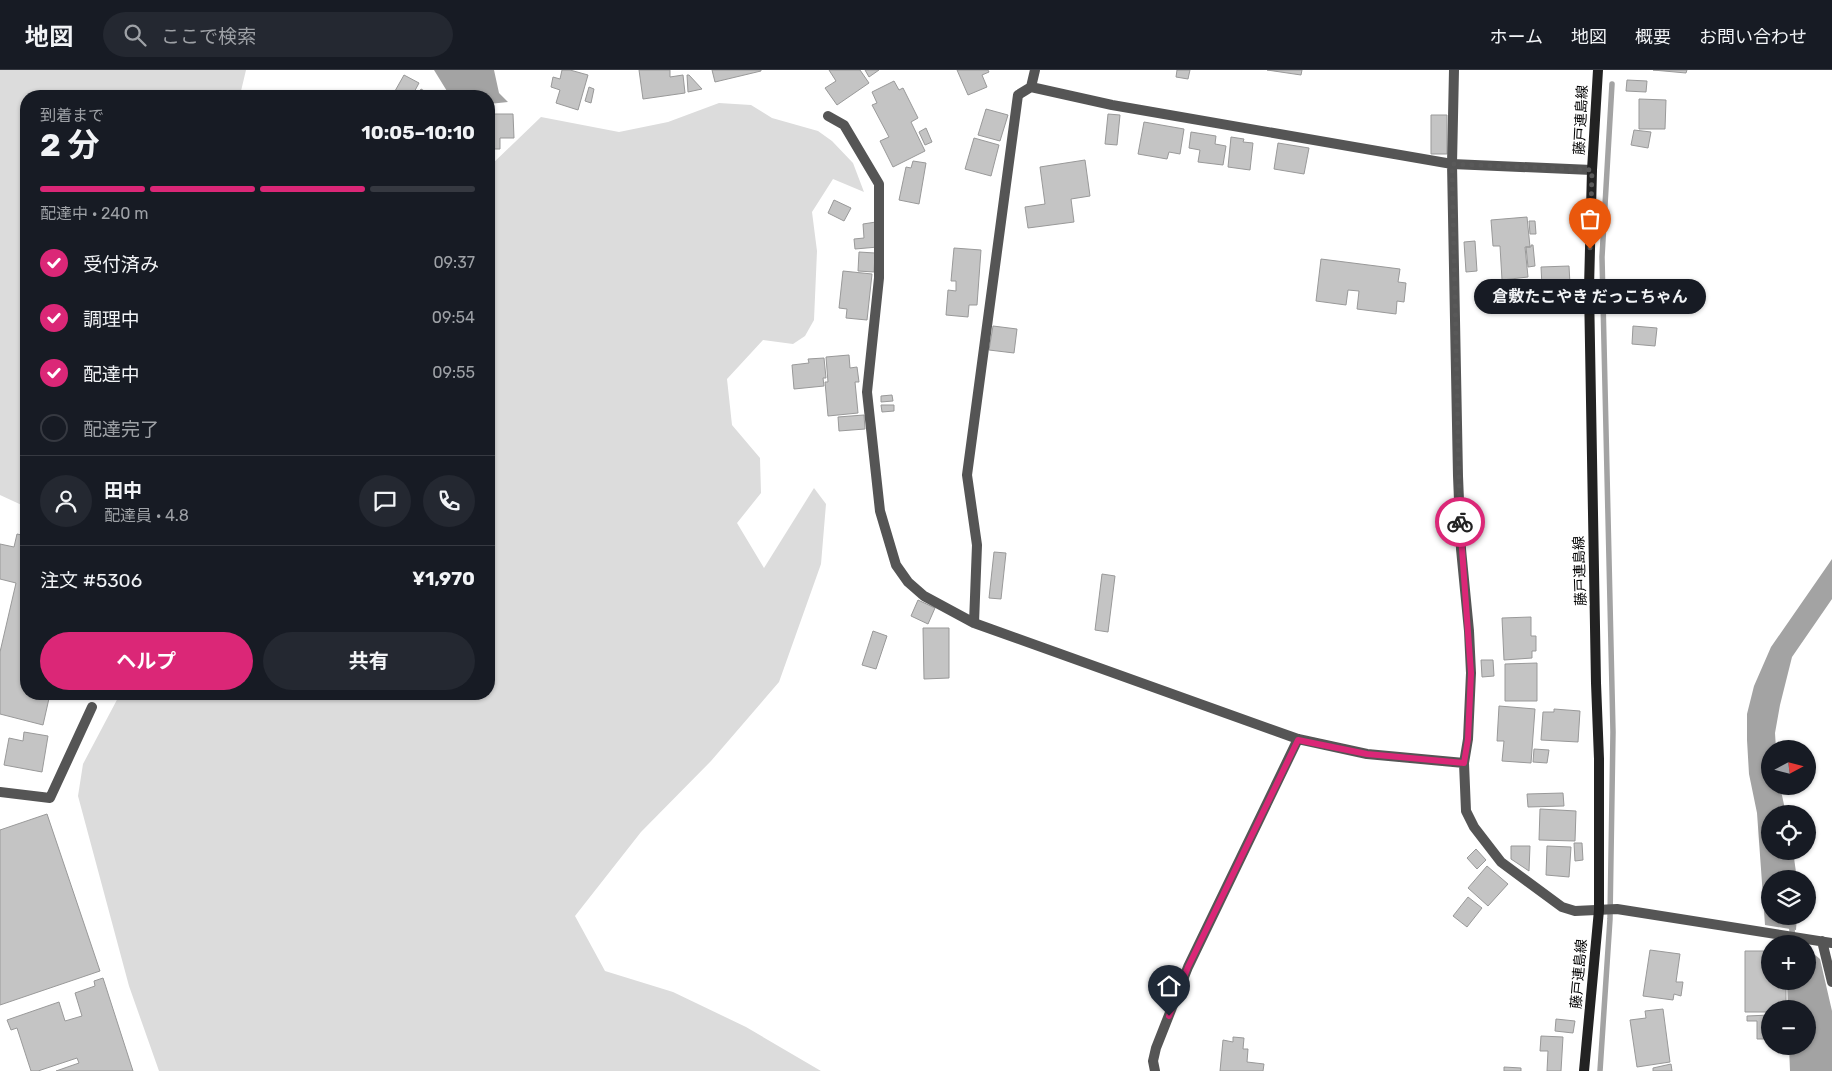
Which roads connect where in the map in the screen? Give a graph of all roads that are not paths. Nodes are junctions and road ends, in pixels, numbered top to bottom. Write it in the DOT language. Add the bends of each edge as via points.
graph roads {
  1 [pos="1035,70"];
  2 [pos="1454,70"];
  3 [pos="1598,70"];
  4 [pos="1032,87"];
  5 [pos="828,116"];
  6 [pos="1452,164"];
  7 [pos="1592,170"];
  8 [pos="974,623"];
  9 [pos="92,707"];
  10 [pos="1298,740"];
  11 [pos="1464,763"];
  12 [pos="0,792"];
  13 [pos="1602,910"];
  14 [pos="1827,942"];
  15 [pos="1832,982"];
  16 [pos="1154,1071"];
  17 [pos="1584,1071"];
  1 -- 4 [label="street"];
  2 -- 6 [label="street"];
  3 -- 7 [label="main road, 藤戸連島線"];
  4 -- 6 [label="street" via="1112,105"];
  4 -- 8 [label="street" via="1018,95 967,476 977,545"];
  5 -- 8 [label="street" via="844,125 880,184 879,278 867,392 880,511 896,565 908,582 924,596"];
  6 -- 7 [label="street"];
  6 -- 11 [label="street" via="1460,540 1471,673"];
  7 -- 13 [label="main road, 藤戸連島線" via="1589,288"];
  8 -- 10 [label="street"];
  9 -- 12 [label="street" via="50,798"];
  10 -- 11 [label="street" via="1367,754"];
  10 -- 16 [label="street" via="1188,967 1156,1048"];
  11 -- 13 [label="street" via="1466,811 1482,840 1500,862 1562,907 1575,911"];
  13 -- 14 [label="street" via="1617,909"];
  13 -- 17 [label="main road, 藤戸連島線"];
  14 -- 15 [label="street"];
}
